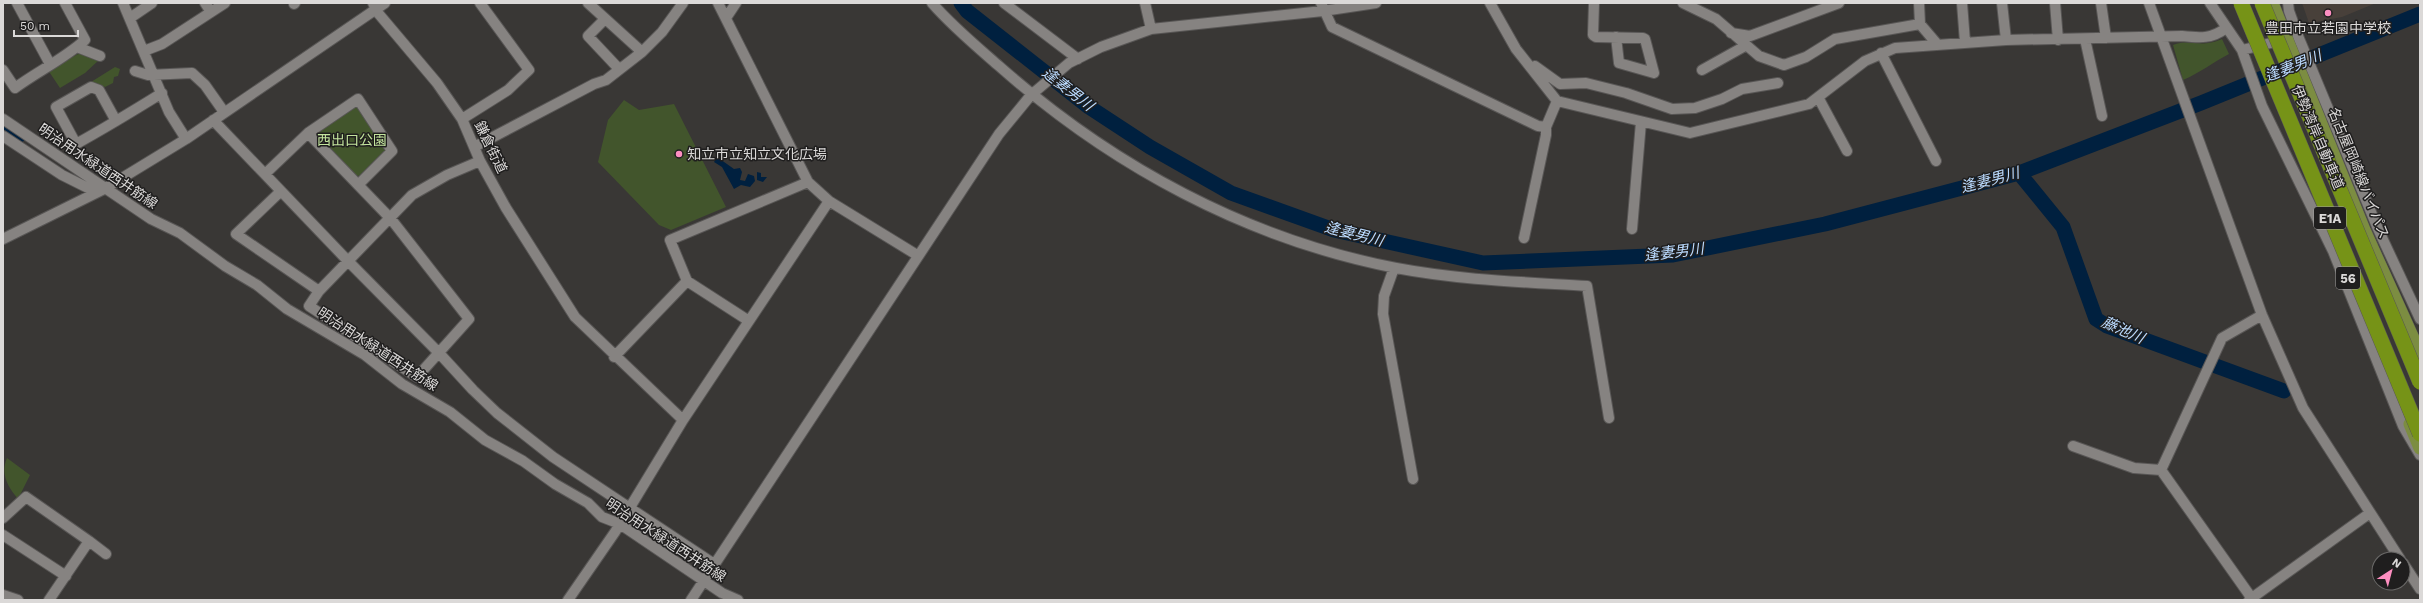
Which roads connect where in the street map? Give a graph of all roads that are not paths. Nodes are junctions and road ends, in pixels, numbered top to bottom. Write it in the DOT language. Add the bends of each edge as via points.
graph roads {
  1 [pos="17,3"];
  2 [pos="65,3"];
  3 [pos="152,3"];
  4 [pos="225,3"];
  5 [pos="480,3"];
  6 [pos="588,3"];
  7 [pos="683,3"];
  8 [pos="718,3"];
  9 [pos="736,3"];
  10 [pos="932,3"];
  11 [pos="1004,3"];
  12 [pos="1145,3"];
  13 [pos="1376,3"];
  14 [pos="1490,3"];
  15 [pos="1594,3"];
  16 [pos="1683,3"];
  17 [pos="1839,3"];
  18 [pos="1919,3"];
  19 [pos="1962,3"];
  20 [pos="2002,3"];
  21 [pos="2055,3"];
  22 [pos="2101,3"];
  23 [pos="2149,3"];
  24 [pos="2210,3"];
  25 [pos="2236,3"];
  26 [pos="2241,3"];
  27 [pos="2262,3"];
  28 [pos="2272,3"];
  29 [pos="2288,3"];
  30 [pos="124,4"];
  31 [pos="378,5"];
  32 [pos="208,7"];
  33 [pos="1322,7"];
  34 [pos="130,18"];
  35 [pos="726,18"];
  36 [pos="605,19"];
  37 [pos="1920,24"];
  38 [pos="2226,28"];
  39 [pos="1151,29"];
  40 [pos="1732,33"];
  41 [pos="1616,37"];
  42 [pos="2106,38"];
  43 [pos="2163,38"];
  44 [pos="2293,38"];
  45 [pos="2085,39"];
  46 [pos="2006,40"];
  47 [pos="2058,40"];
  48 [pos="1964,42"];
  49 [pos="1938,44"];
  50 [pos="1745,46"];
  51 [pos="77,47"];
  52 [pos="2250,48"];
  53 [pos="144,51"];
  54 [pos="642,52"];
  55 [pos="1881,53"];
  56 [pos="100,56"];
  57 [pos="1524,58"];
  58 [pos="1073,61"];
  59 [pos="50,64"];
  60 [pos="619,69"];
  61 [pos="3,70"];
  62 [pos="1702,70"];
  63 [pos="135,71"];
  64 [pos="154,74"];
  65 [pos="1778,83"];
  66 [pos="1034,91"];
  67 [pos="162,93"];
  68 [pos="1818,97"];
  69 [pos="1557,101"];
  70 [pos="224,112"];
  71 [pos="2102,116"];
  72 [pos="3,119"];
  73 [pos="462,119"];
  74 [pos="213,120"];
  75 [pos="116,121"];
  76 [pos="1641,122"];
  77 [pos="1546,127"];
  78 [pos="308,133"];
  79 [pos="3,136"];
  80 [pos="186,139"];
  81 [pos="474,147"];
  82 [pos="1847,151"];
  83 [pos="480,161"];
  84 [pos="1936,161"];
  85 [pos="265,174"];
  86 [pos="808,182"];
  87 [pos="358,185"];
  88 [pos="100,191"];
  89 [pos="281,191"];
  90 [pos="829,201"];
  91 [pos="391,219"];
  92 [pos="1632,229"];
  93 [pos="1524,238"];
  94 [pos="3,239"];
  95 [pos="917,255"];
  96 [pos="348,261"];
  97 [pos="1394,268"];
  98 [pos="687,281"];
  99 [pos="319,290"];
  100 [pos="2419,313"];
  101 [pos="2262,315"];
  102 [pos="749,321"];
  103 [pos="440,353"];
  104 [pos="2420,354"];
  105 [pos="614,356"];
  106 [pos="2420,382"];
  107 [pos="1609,418"];
  108 [pos="683,420"];
  109 [pos="2420,434"];
  110 [pos="2073,446"];
  111 [pos="2420,448"];
  112 [pos="2420,455"];
  113 [pos="2161,470"];
  114 [pos="1413,479"];
  115 [pos="630,507"];
  116 [pos="2370,513"];
  117 [pos="3,518"];
  118 [pos="620,524"];
  119 [pos="3,535"];
  120 [pos="89,541"];
  121 [pos="2395,551"];
  122 [pos="106,554"];
  123 [pos="714,564"];
  124 [pos="2411,575"];
  125 [pos="66,576"];
  126 [pos="704,580"];
  127 [pos="2420,589"];
  128 [pos="3,595"];
  129 [pos="2251,599"];
  130 [pos="18,600"];
  131 [pos="49,600"];
  132 [pos="568,600"];
  133 [pos="690,600"];
  134 [pos="737,600"];
  1 -- 59 [label="street"];
  2 -- 51 [label="street" via="85,40"];
  3 -- 34 [label="street"];
  4 -- 32 [label="street"];
  5 -- 73 [label="street" via="529,70 508,90"];
  6 -- 36 [label="street"];
  7 -- 54 [label="street" via="662,32"];
  8 -- 35 [label="street"];
  9 -- 35 [label="street"];
  10 -- 66 [label="street" via="949,22"];
  11 -- 58 [label="street"];
  12 -- 39 [label="street"];
  13 -- 33 [label="street"];
  14 -- 57 [label="street"];
  15 -- 41 [label="street" via="1593,34"];
  16 -- 40 [label="street" via="1716,19"];
  17 -- 40 [label="street" via="1750,36"];
  18 -- 37 [label="street"];
  19 -- 48 [label="street"];
  20 -- 46 [label="street"];
  21 -- 47 [label="street"];
  22 -- 42 [label="street"];
  23 -- 43 [label="street"];
  24 -- 38 [label="street"];
  25 -- 52 [label="main road, 56"];
  26 -- 109 [label="highway, 伊勢湾岸自動車道 / E1A, bridge"];
  27 -- 106 [label="highway, 伊勢湾岸自動車道 / E1A, bridge"];
  28 -- 44 [label="main road, 名古屋岡崎線バイパス / 56"];
  29 -- 44 [label="street"];
  30 -- 34 [label="street"];
  31 -- 70 [label="street"];
  31 -- 73 [label="street, 鎌倉街道" via="378,13 437,83"];
  32 -- 53 [label="street" via="162,44"];
  33 -- 39 [label="street"];
  33 -- 77 [label="street" via="1332,27 1355,40 1538,126"];
  34 -- 53 [label="street"];
  35 -- 86 [label="street"];
  36 -- 54 [label="street"];
  36 -- 60 [label="street" via="588,36"];
  37 -- 49 [label="street"];
  37 -- 50 [label="street" via="1836,39 1806,57 1784,65 1759,56"];
  38 -- 43 [label="street" via="2208,38"];
  38 -- 52 [label="street"];
  39 -- 58 [label="street" via="1101,47"];
  40 -- 50 [label="street"];
  41 -- 41 [label="street" via="1645,39 1654,73 1619,63"];
  42 -- 43 [label="street"];
  42 -- 45 [label="street"];
  43 -- 101 [label="street" via="2178,86"];
  44 -- 52 [label="street"];
  44 -- 100 [label="street" via="2316,77 2374,232"];
  44 -- 104 [label="main road, 名古屋岡崎線バイパス / 56" via="2309,93 2364,230"];
  45 -- 47 [label="street"];
  45 -- 71 [label="street"];
  46 -- 47 [label="street"];
  46 -- 48 [label="street"];
  48 -- 49 [label="street"];
  49 -- 55 [label="street" via="1895,48"];
  50 -- 62 [label="street"];
  51 -- 56 [label="street"];
  51 -- 59 [label="street" via="70,54"];
  52 -- 111 [label="main road, 56" via="2279,106"];
  52 -- 112 [label="street" via="2262,106 2333,251 2403,426"];
  53 -- 64 [label="street"];
  54 -- 60 [label="street"];
  55 -- 68 [label="street" via="1865,61"];
  55 -- 84 [label="street"];
  57 -- 65 [label="street" via="1560,84 1586,83 1626,93 1672,109 1695,108 1742,89"];
  57 -- 69 [label="street"];
  58 -- 66 [label="street"];
  59 -- 61 [label="street" via="15,88"];
  60 -- 81 [label="street" via="606,80"];
  63 -- 64 [label="street"];
  64 -- 67 [label="street"];
  64 -- 70 [label="street" via="196,76"];
  66 -- 95 [label="street" via="999,134"];
  66 -- 97 [label="street" via="1111,153 1201,204 1298,242"];
  67 -- 75 [label="street"];
  67 -- 80 [label="street" via="169,112"];
  68 -- 76 [label="street" via="1808,104 1696,132 1680,132"];
  68 -- 82 [label="street"];
  69 -- 76 [label="street"];
  69 -- 77 [label="street"];
  70 -- 74 [label="street"];
  72 -- 88 [label="street, 明治用水緑道西井筋線" via="42,144"];
  73 -- 81 [label="street, 鎌倉街道"];
  74 -- 80 [label="street"];
  74 -- 85 [label="street"];
  75 -- 75 [label="street" via="76,144 56,107 91,87 99,90"];
  76 -- 92 [label="street"];
  77 -- 93 [label="street"];
  78 -- 85 [label="street"];
  78 -- 87 [label="street"];
  78 -- 87 [label="street" via="358,99 392,151"];
  79 -- 88 [label="street" via="62,175"];
  80 -- 88 [label="street"];
  81 -- 83 [label="street, 鎌倉街道"];
  83 -- 91 [label="street" via="412,195"];
  83 -- 105 [label="street, 鎌倉街道" via="506,208 572,311"];
  85 -- 89 [label="street"];
  86 -- 90 [label="street"];
  86 -- 98 [label="street" via="670,240"];
  87 -- 91 [label="street"];
  88 -- 94 [label="street"];
  88 -- 118 [label="street, 明治用水緑道西井筋線" via="180,233 225,266 257,285 287,310 365,355 402,384 450,412 485,440 588,503 602,517"];
  89 -- 96 [label="street"];
  89 -- 99 [label="street" via="236,234"];
  90 -- 95 [label="street"];
  90 -- 102 [label="street"];
  91 -- 96 [label="street"];
  91 -- 103 [label="street" via="469,319"];
  95 -- 123 [label="street"];
  96 -- 99 [label="street"];
  96 -- 103 [label="street"];
  97 -- 107 [label="street" via="1449,277 1587,286"];
  97 -- 114 [label="street" via="1384,296 1383,314"];
  98 -- 102 [label="street"];
  98 -- 105 [label="street"];
  99 -- 103 [label="street" via="309,306 417,377"];
  101 -- 113 [label="street" via="2222,338"];
  101 -- 116 [label="street" via="2311,424"];
  102 -- 108 [label="street"];
  103 -- 115 [label="street" via="473,390 526,437"];
  105 -- 108 [label="street, 鎌倉街道"];
  108 -- 115 [label="street"];
  110 -- 113 [label="street" via="2134,468"];
  113 -- 129 [label="street"];
  115 -- 118 [label="street"];
  115 -- 123 [label="street"];
  116 -- 121 [label="street"];
  116 -- 129 [label="street"];
  117 -- 120 [label="street" via="26,497"];
  118 -- 126 [label="street, 明治用水緑道西井筋線"];
  118 -- 132 [label="street"];
  119 -- 125 [label="street"];
  120 -- 122 [label="street"];
  120 -- 125 [label="street"];
  123 -- 126 [label="street"];
  124 -- 127 [label="street"];
  125 -- 131 [label="street"];
  126 -- 133 [label="street"];
  126 -- 134 [label="street, 明治用水緑道西井筋線"];
  128 -- 130 [label="street"];
}
